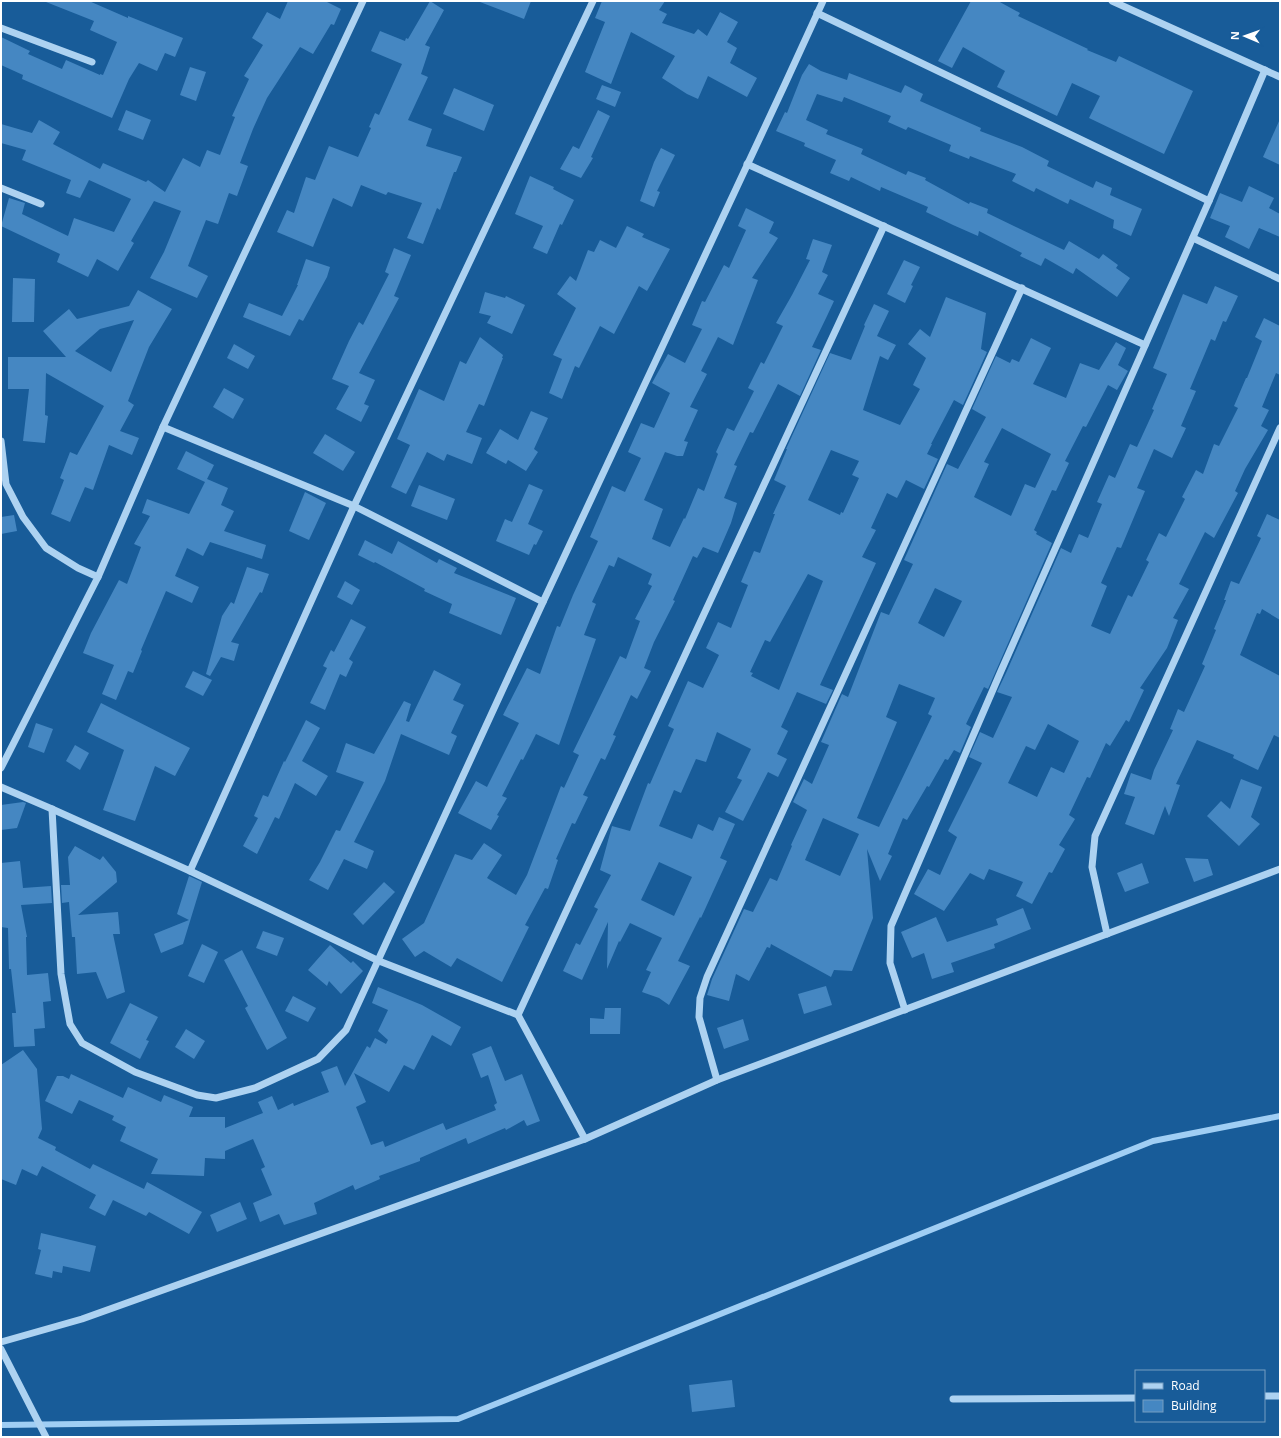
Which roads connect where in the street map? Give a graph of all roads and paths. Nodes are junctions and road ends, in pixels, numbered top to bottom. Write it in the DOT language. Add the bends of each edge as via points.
graph roads {
  1 [pos="363,1"];
  2 [pos="593,1"];
  3 [pos="822,1"];
  4 [pos="1112,1"];
  5 [pos="817,12"];
  6 [pos="1,28"];
  7 [pos="92,62"];
  8 [pos="1265,70"];
  9 [pos="1280,77"];
  10 [pos="747,164"];
  11 [pos="1,188"];
  12 [pos="1209,201"];
  13 [pos="41,204"];
  14 [pos="884,226"];
  15 [pos="1192,238"];
  16 [pos="1280,278"];
  17 [pos="1022,288"];
  18 [pos="1145,345"];
  19 [pos="163,427"];
  20 [pos="1280,428"];
  21 [pos="1,441"];
  22 [pos="354,506"];
  23 [pos="98,577"];
  24 [pos="543,602"];
  25 [pos="1,768"];
  26 [pos="1,787"];
  27 [pos="52,808"];
  28 [pos="1280,869"];
  29 [pos="190,871"];
  30 [pos="1107,934"];
  31 [pos="378,961"];
  32 [pos="905,1010"];
  33 [pos="518,1015"];
  34 [pos="717,1080"];
  35 [pos="585,1139"];
  36 [pos="1,1342"];
  37 [pos="1,1348"];
  38 [pos="1265,1396"];
  39 [pos="1280,1396"];
  40 [pos="1135,1398"];
  41 [pos="953,1399"];
  42 [pos="46,1437"];
  1 -- 19 [label="street"];
  2 -- 22 [label="street"];
  3 -- 5 [label="street"];
  4 -- 8 [label="street"];
  5 -- 10 [label="street"];
  5 -- 12 [label="street"];
  6 -- 7 [label="street"];
  8 -- 9 [label="street"];
  8 -- 12 [label="street"];
  10 -- 14 [label="street"];
  10 -- 24 [label="street"];
  11 -- 13 [label="street"];
  12 -- 15 [label="street"];
  14 -- 17 [label="street"];
  14 -- 33 [label="street"];
  15 -- 16 [label="street"];
  15 -- 18 [label="street"];
  17 -- 18 [label="street"];
  17 -- 34 [label="street" via="707,977 700,998 699,1017"];
  18 -- 32 [label="street" via="891,926 890,962"];
  19 -- 22 [label="street"];
  19 -- 23 [label="street"];
  20 -- 30 [label="street" via="1095,836 1092,867"];
  21 -- 23 [label="street" via="6,484 23,517 46,548"];
  22 -- 24 [label="street"];
  22 -- 29 [label="street"];
  23 -- 25 [label="street"];
  24 -- 31 [label="street"];
  26 -- 27 [label="street"];
  27 -- 29 [label="street"];
  27 -- 31 [label="street" via="61,974 70,1024 82,1043 135,1072 197,1095 216,1098 256,1088 318,1059 346,1030"];
  28 -- 30 [label="street"];
  29 -- 31 [label="street"];
  30 -- 32 [label="street"];
  31 -- 33 [label="street"];
  32 -- 34 [label="street"];
  33 -- 35 [label="street"];
  34 -- 35 [label="street"];
  35 -- 36 [label="street" via="82,1318"];
  37 -- 42 [label="street"];
  38 -- 39 [label="street"];
  40 -- 41 [label="street"];
}
